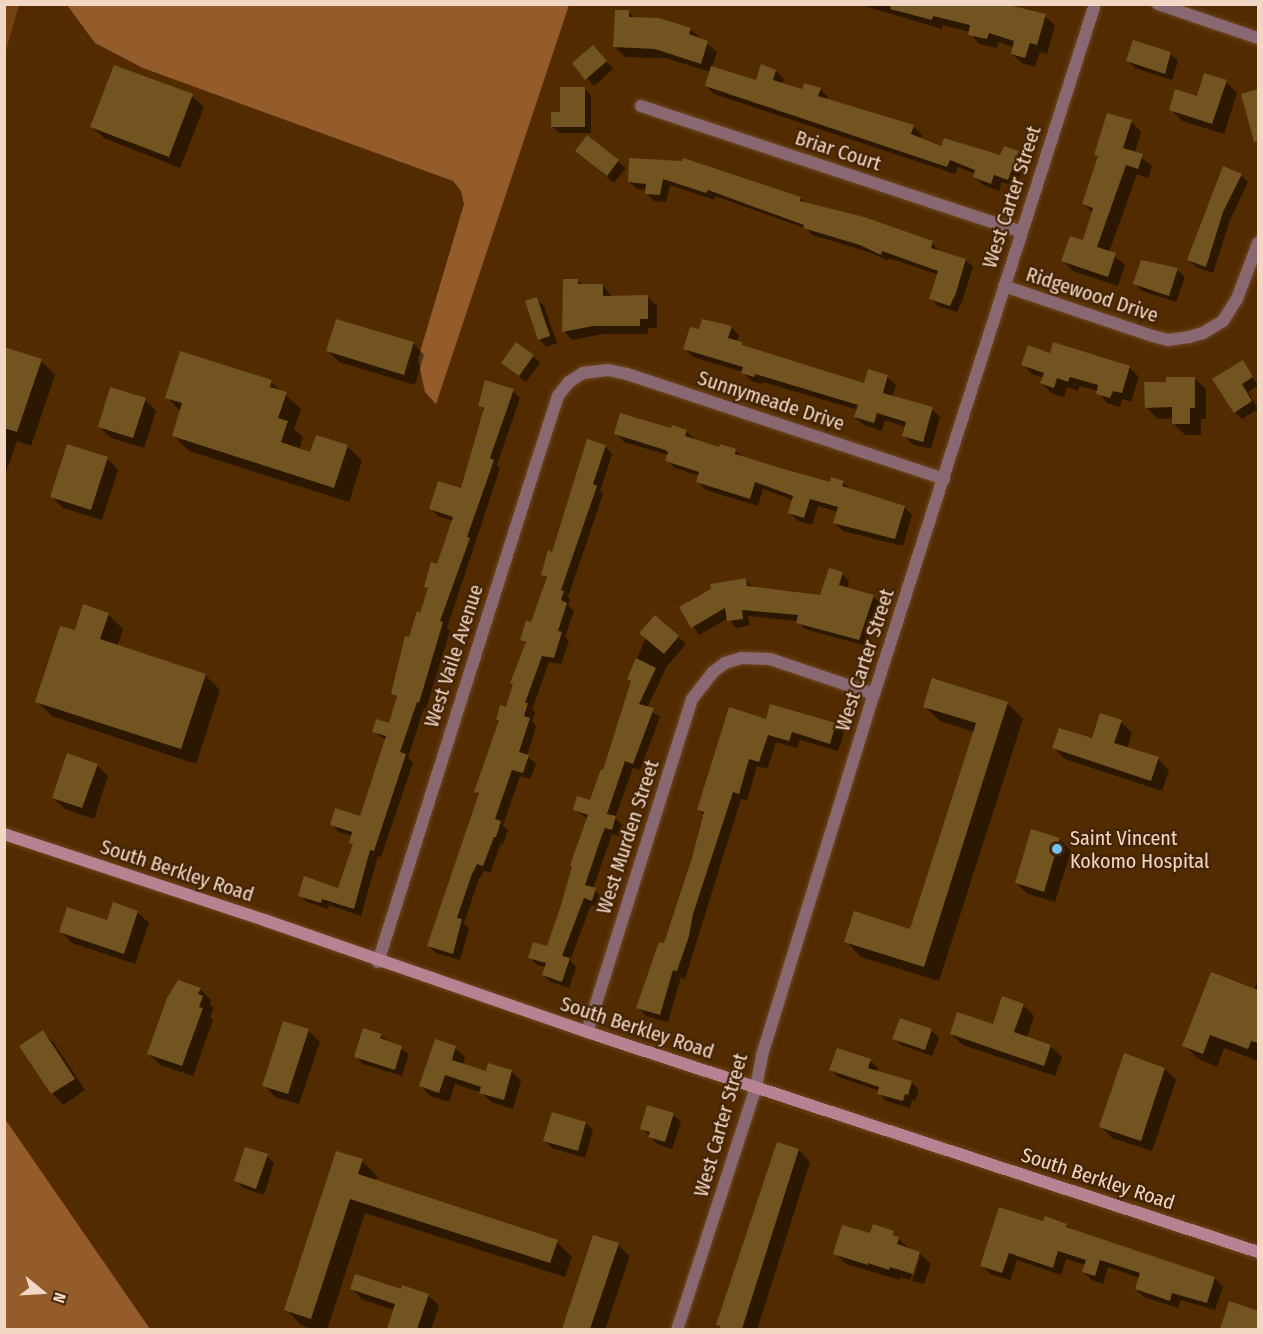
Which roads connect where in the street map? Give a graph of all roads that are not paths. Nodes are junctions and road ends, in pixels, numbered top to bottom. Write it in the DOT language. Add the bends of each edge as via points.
graph roads {
  1 [pos="1095,4"];
  2 [pos="1158,4"];
  3 [pos="1258,38"];
  4 [pos="641,106"];
  5 [pos="1022,232"];
  6 [pos="1258,243"];
  7 [pos="1004,286"];
  8 [pos="583,373"];
  9 [pos="944,479"];
  10 [pos="874,694"];
  11 [pos="4,834"];
  12 [pos="378,962"];
  13 [pos="586,1032"];
  14 [pos="756,1087"];
  15 [pos="1258,1252"];
  16 [pos="678,1329"];
  1 -- 5 [label="street, West Carter Street"];
  2 -- 3 [label="street"];
  4 -- 5 [label="street, Briar Court"];
  5 -- 7 [label="street, West Carter Street"];
  6 -- 7 [label="street, Ridgewood Drive" via="1237,299 1223,321 1189,337 1168,340 1153,336"];
  7 -- 9 [label="street, West Carter Street"];
  8 -- 9 [label="street, Sunnymeade Drive" via="608,370 627,374"];
  8 -- 12 [label="street, West Vaile Avenue" via="558,396"];
  9 -- 10 [label="street, West Carter Street"];
  10 -- 13 [label="street, West Murden Street" via="770,659 741,658 724,663 713,672 692,699"];
  10 -- 14 [label="street, West Carter Street" via="762,1054"];
  11 -- 12 [label="street, South Berkley Road"];
  12 -- 13 [label="street, South Berkley Road"];
  13 -- 14 [label="street, South Berkley Road"];
  14 -- 15 [label="street, South Berkley Road"];
  14 -- 16 [label="street, West Carter Street"];
}
